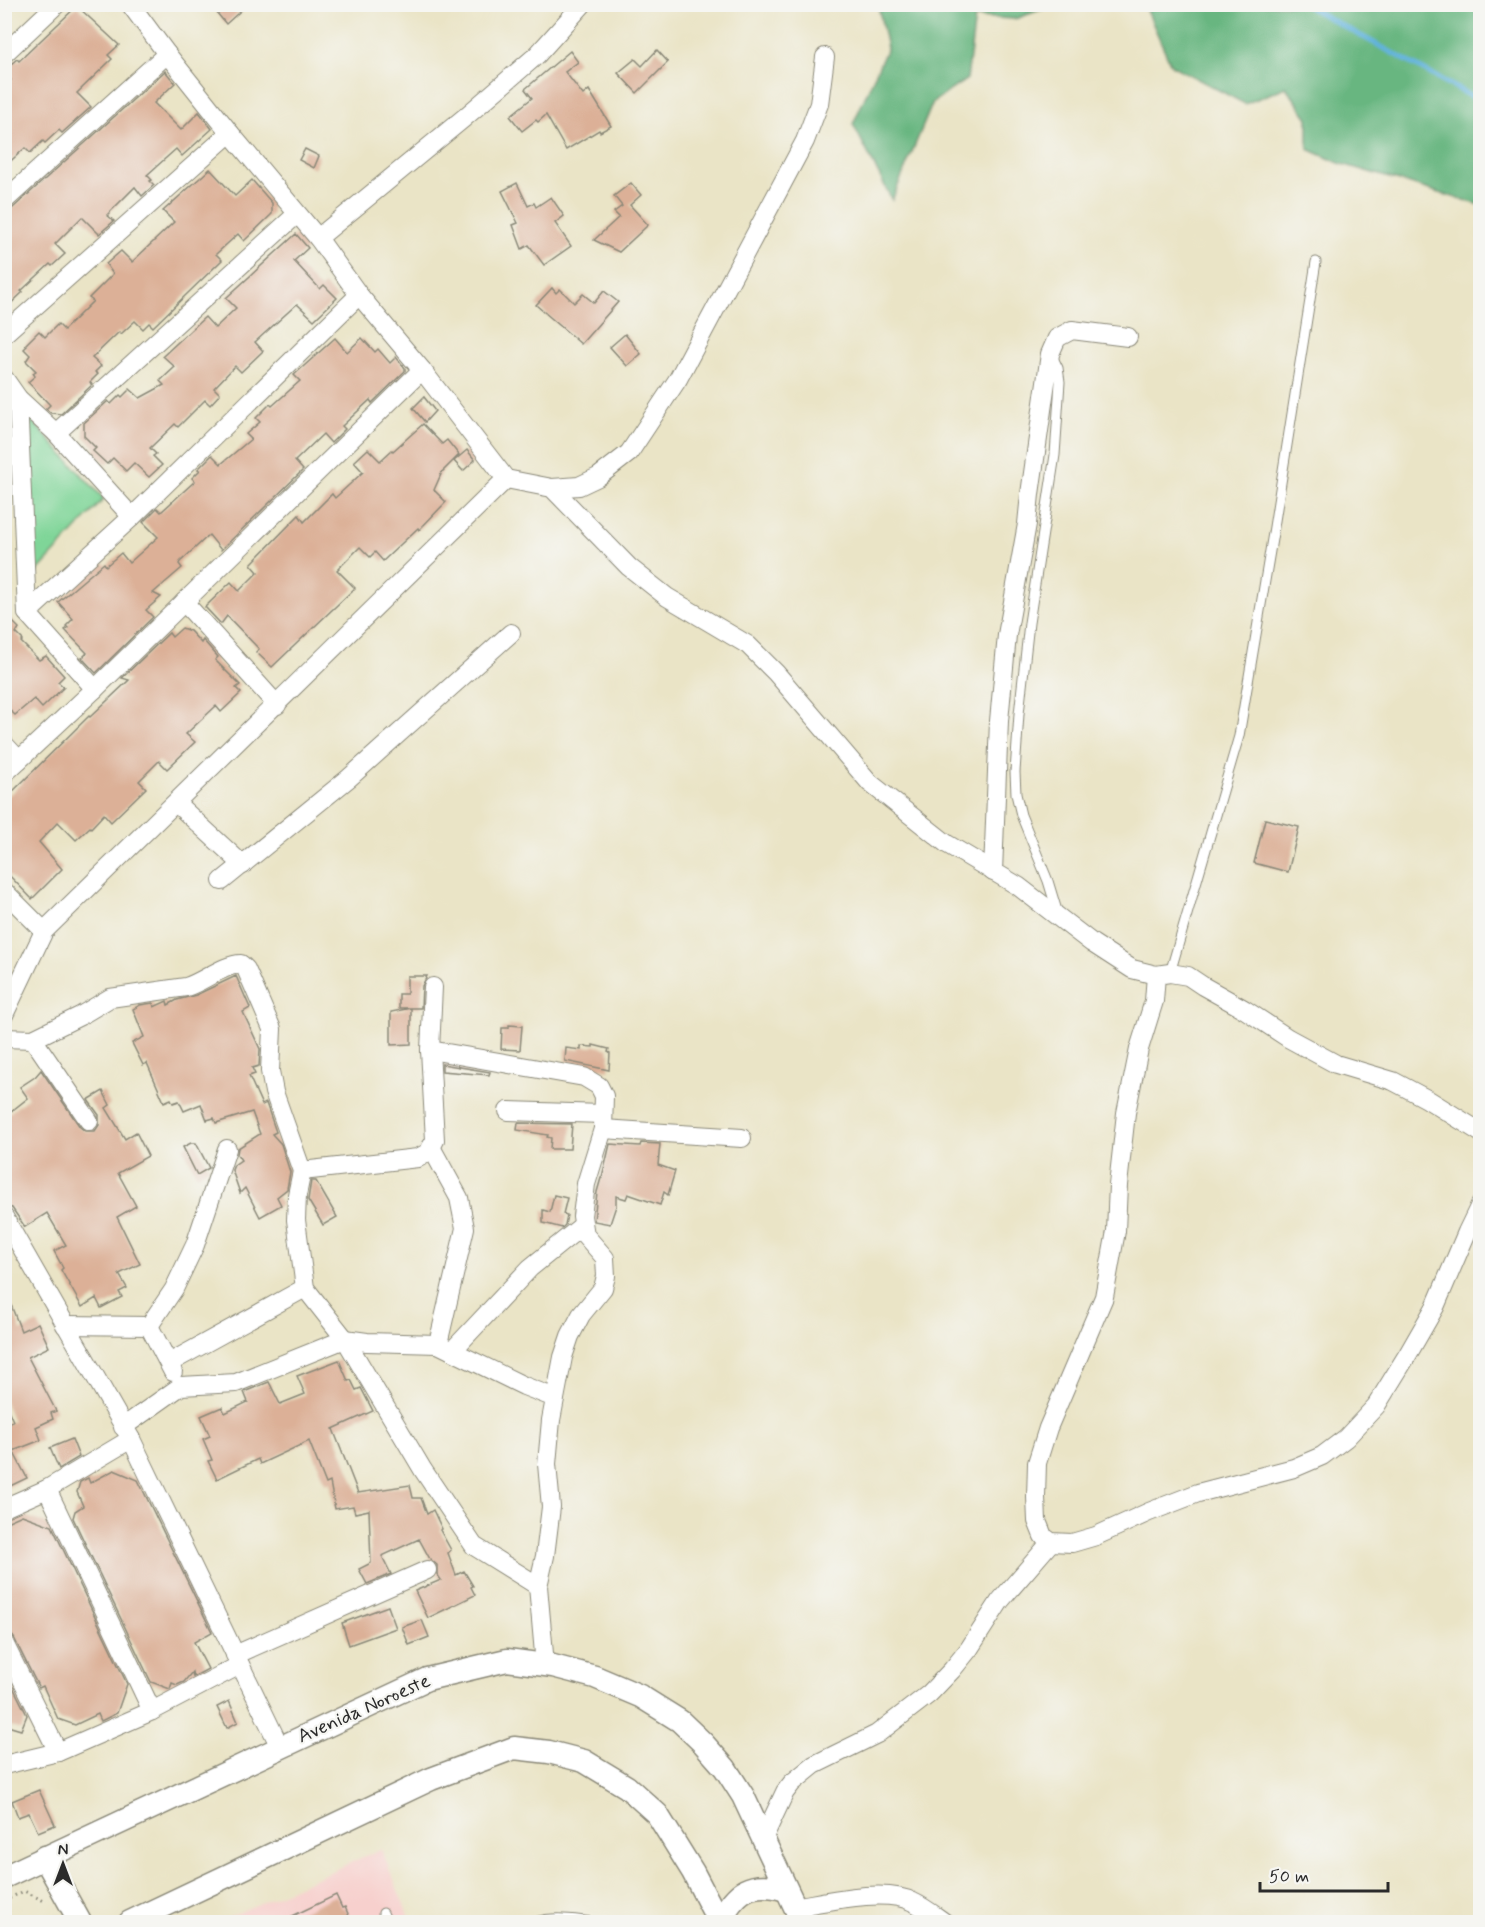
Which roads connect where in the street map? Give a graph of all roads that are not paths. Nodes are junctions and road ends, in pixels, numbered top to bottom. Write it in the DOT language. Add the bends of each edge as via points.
graph roads {
  1 [pos="57,4"];
  2 [pos="130,4"];
  3 [pos="583,4"];
  4 [pos="4,54"];
  5 [pos="167,54"];
  6 [pos="825,57"];
  7 [pos="230,133"];
  8 [pos="4,201"];
  9 [pos="297,214"];
  10 [pos="318,238"];
  11 [pos="1316,262"];
  12 [pos="359,295"];
  13 [pos="4,334"];
  14 [pos="1128,337"];
  15 [pos="1050,354"];
  16 [pos="422,370"];
  17 [pos="4,378"];
  18 [pos="18,398"];
  19 [pos="56,433"];
  20 [pos="506,479"];
  21 [pos="552,488"];
  22 [pos="132,517"];
  23 [pos="184,602"];
  24 [pos="27,614"];
  25 [pos="511,633"];
  26 [pos="95,689"];
  27 [pos="277,705"];
  28 [pos="4,744"];
  29 [pos="19,760"];
  30 [pos="4,774"];
  31 [pos="176,802"];
  32 [pos="243,865"];
  33 [pos="993,872"];
  34 [pos="222,881"];
  35 [pos="4,891"];
  36 [pos="1059,916"];
  37 [pos="44,931"];
  38 [pos="1163,974"];
  39 [pos="433,987"];
  40 [pos="4,1015"];
  41 [pos="4,1038"];
  42 [pos="33,1039"];
  43 [pos="430,1050"];
  44 [pos="508,1111"];
  45 [pos="89,1121"];
  46 [pos="603,1121"];
  47 [pos="1480,1132"];
  48 [pos="742,1138"];
  49 [pos="431,1147"];
  50 [pos="227,1149"];
  51 [pos="302,1171"];
  52 [pos="1480,1205"];
  53 [pos="4,1217"];
  54 [pos="583,1225"];
  55 [pos="305,1288"];
  56 [pos="65,1325"];
  57 [pos="149,1326"];
  58 [pos="345,1339"];
  59 [pos="445,1347"];
  60 [pos="169,1363"];
  61 [pos="181,1386"];
  62 [pos="555,1398"];
  63 [pos="127,1433"];
  64 [pos="47,1489"];
  65 [pos="4,1508"];
  66 [pos="1051,1542"];
  67 [pos="427,1570"];
  68 [pos="538,1586"];
  69 [pos="4,1643"];
  70 [pos="238,1660"];
  71 [pos="545,1665"];
  72 [pos="152,1711"];
  73 [pos="280,1747"];
  74 [pos="58,1752"];
  75 [pos="4,1765"];
  76 [pos="763,1839"];
  77 [pos="44,1857"];
  78 [pos="4,1877"];
  79 [pos="794,1906"];
  80 [pos="80,1923"];
  81 [pos="130,1923"];
  82 [pos="535,1923"];
  83 [pos="594,1923"];
  84 [pos="719,1923"];
  85 [pos="944,1923"];
  1 -- 4 [label="street"];
  2 -- 5 [label="street"];
  3 -- 10 [label="street" via="537,55"];
  5 -- 7 [label="street"];
  5 -- 8 [label="street"];
  6 -- 21 [label="street" via="819,104 806,141 678,379 629,453 579,486"];
  7 -- 9 [label="street"];
  7 -- 13 [label="street"];
  9 -- 10 [label="street"];
  9 -- 19 [label="street"];
  10 -- 12 [label="street"];
  11 -- 38 [label="lane" via="1239,736"];
  12 -- 16 [label="street"];
  12 -- 22 [label="street"];
  14 -- 15 [label="street" via="1072,330 1057,338"];
  15 -- 33 [label="street" via="1007,635"];
  15 -- 36 [label="lane" via="1060,382 1055,455 1028,634 1016,794"];
  16 -- 20 [label="street"];
  16 -- 23 [label="street"];
  17 -- 18 [label="street"];
  18 -- 19 [label="street"];
  18 -- 24 [label="street"];
  19 -- 22 [label="street"];
  20 -- 21 [label="street"];
  20 -- 27 [label="street"];
  21 -- 33 [label="street" via="629,567 667,597 748,645 870,783 947,844"];
  22 -- 24 [label="street"];
  23 -- 26 [label="street"];
  23 -- 27 [label="street"];
  24 -- 26 [label="street"];
  25 -- 32 [label="street" via="349,778"];
  26 -- 29 [label="street"];
  27 -- 31 [label="street"];
  28 -- 29 [label="street"];
  29 -- 30 [label="street"];
  31 -- 32 [label="street"];
  31 -- 37 [label="street"];
  32 -- 34 [label="street"];
  33 -- 36 [label="street"];
  35 -- 37 [label="street"];
  36 -- 38 [label="street" via="1132,969"];
  37 -- 40 [label="street"];
  38 -- 47 [label="street" via="1188,976 1336,1064 1393,1081"];
  38 -- 66 [label="street" via="1139,1048 1126,1113 1116,1231 1104,1296 1037,1463 1037,1521 1043,1536"];
  39 -- 43 [label="street"];
  41 -- 42 [label="street"];
  42 -- 45 [label="street"];
  42 -- 51 [label="street" via="110,998 186,987 241,964 272,1029 270,1071 274,1092"];
  43 -- 46 [label="street" via="584,1077 599,1086 604,1096"];
  43 -- 49 [label="street" via="435,1140"];
  44 -- 46 [label="street"];
  46 -- 48 [label="street"];
  46 -- 54 [label="street" via="586,1184"];
  49 -- 51 [label="street" via="418,1158"];
  49 -- 59 [label="street" via="459,1198 465,1228"];
  50 -- 57 [label="street" via="195,1245 174,1289"];
  51 -- 55 [label="street" via="296,1220"];
  52 -- 66 [label="street" via="1435,1307 1408,1354 1376,1406 1346,1438 1322,1456 1294,1468 1198,1493 1096,1536 1072,1543"];
  53 -- 56 [label="street"];
  54 -- 59 [label="street"];
  54 -- 62 [label="street" via="585,1235 605,1258 606,1276 603,1288 570,1336"];
  55 -- 58 [label="street"];
  55 -- 60 [label="street"];
  56 -- 57 [label="street"];
  56 -- 63 [label="street"];
  57 -- 60 [label="street"];
  58 -- 59 [label="street"];
  58 -- 61 [label="street" via="236,1383"];
  58 -- 68 [label="street" via="423,1470 474,1546"];
  59 -- 62 [label="street"];
  60 -- 61 [label="street"];
  61 -- 63 [label="street"];
  62 -- 68 [label="street" via="547,1464 551,1507"];
  63 -- 64 [label="street"];
  63 -- 70 [label="street"];
  64 -- 65 [label="street"];
  64 -- 72 [label="street"];
  66 -- 76 [label="street" via="1000,1601 969,1649 929,1694 877,1734 814,1765 792,1783"];
  67 -- 70 [label="street"];
  68 -- 71 [label="street"];
  69 -- 74 [label="street"];
  70 -- 72 [label="street"];
  70 -- 73 [label="street"];
  71 -- 73 [label="street, Avenida Noroeste" via="507,1660 427,1679"];
  71 -- 76 [label="street, Avenida Noroeste" via="596,1677 640,1696 680,1721 725,1768"];
  72 -- 74 [label="street"];
  73 -- 77 [label="street, Avenida Noroeste"];
  74 -- 75 [label="street"];
  76 -- 79 [label="street, Avenida Noroeste"];
  77 -- 78 [label="street, Avenida Noroeste"];
  77 -- 80 [label="street"];
  79 -- 84 [label="street" via="772,1886 760,1885 743,1890"];
  79 -- 85 [label="street" via="897,1896 912,1901"];
  81 -- 84 [label="street" via="431,1779 514,1749 584,1761 627,1787 657,1814"];
  82 -- 83 [label="lane" via="548,1918"];
}
